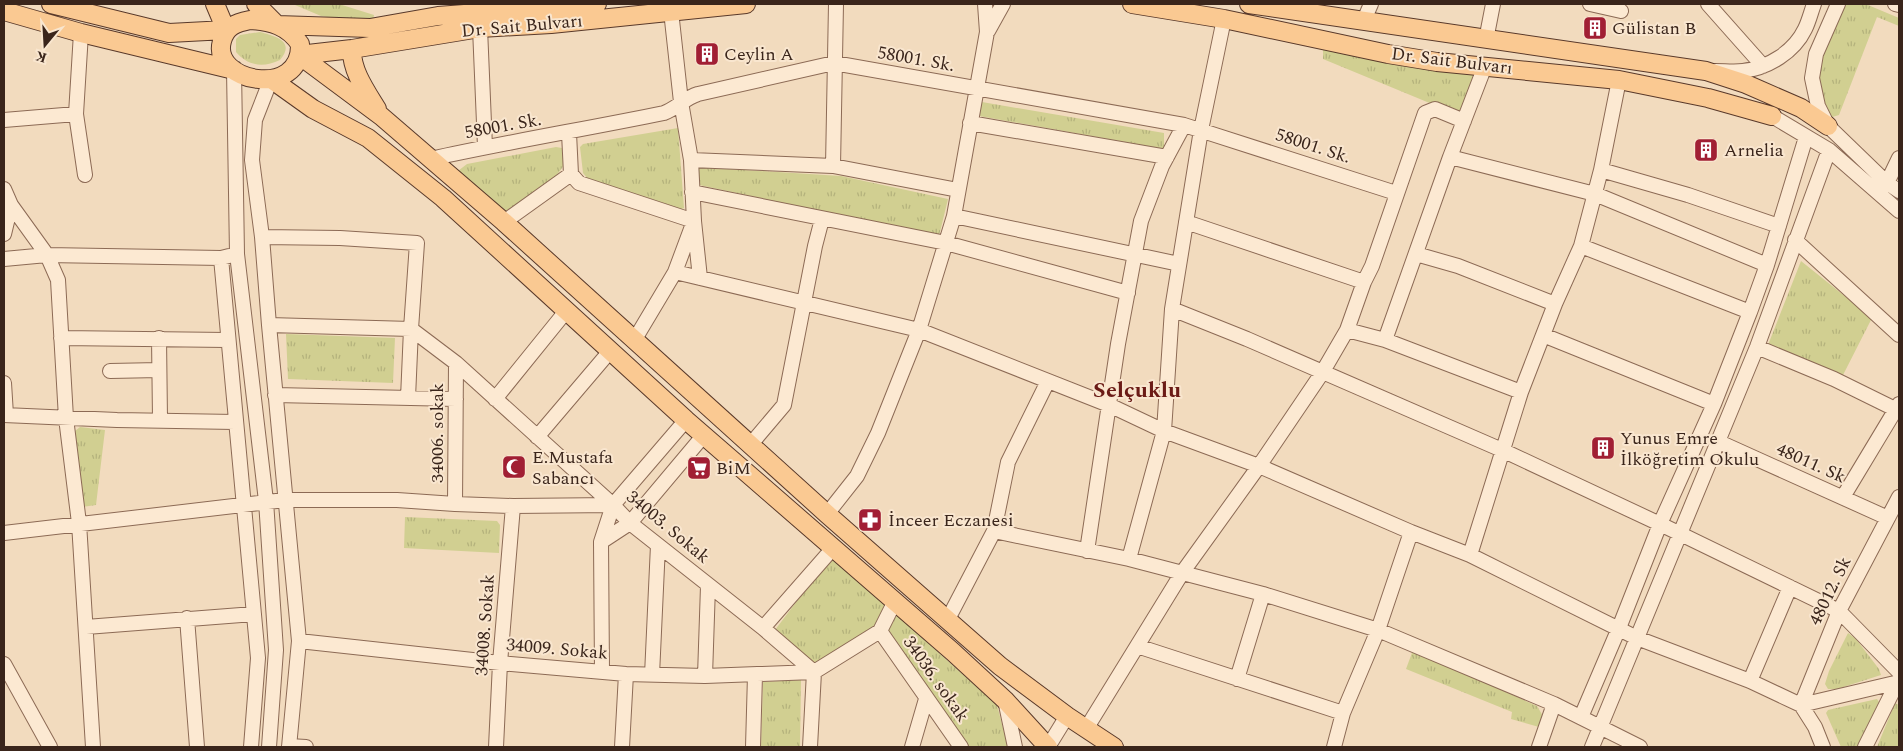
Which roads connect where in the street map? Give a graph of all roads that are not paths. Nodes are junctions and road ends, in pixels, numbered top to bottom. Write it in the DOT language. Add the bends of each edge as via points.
graph roads {
  1 [pos="51,4"];
  2 [pos="215,4"];
  3 [pos="256,4"];
  4 [pos="597,4"];
  5 [pos="746,4"];
  6 [pos="836,4"];
  7 [pos="986,4"];
  8 [pos="1003,4"];
  9 [pos="1132,4"];
  10 [pos="1249,4"];
  11 [pos="1492,4"];
  12 [pos="1590,4"];
  13 [pos="1708,4"];
  14 [pos="1814,4"];
  15 [pos="1838,4"];
  16 [pos="1895,4"];
  17 [pos="564,5"];
  18 [pos="1899,5"];
  19 [pos="532,6"];
  20 [pos="438,10"];
  21 [pos="4,11"];
  22 [pos="671,11"];
  23 [pos="1621,11"];
  24 [pos="1368,12"];
  25 [pos="1224,19"];
  26 [pos="277,25"];
  27 [pos="480,28"];
  28 [pos="226,30"];
  29 [pos="987,32"];
  30 [pos="81,33"];
  31 [pos="1452,34"];
  32 [pos="1486,40"];
  33 [pos="352,49"];
  34 [pos="299,54"];
  35 [pos="834,63"];
  36 [pos="1440,63"];
  37 [pos="1485,66"];
  38 [pos="1763,66"];
  39 [pos="234,70"];
  40 [pos="1706,71"];
  41 [pos="271,79"];
  42 [pos="1618,80"];
  43 [pos="976,88"];
  44 [pos="681,102"];
  45 [pos="76,114"];
  46 [pos="381,116"];
  47 [pos="1772,116"];
  48 [pos="4,120"];
  49 [pos="1464,121"];
  50 [pos="970,123"];
  51 [pos="1184,125"];
  52 [pos="1828,126"];
  53 [pos="1201,130"];
  54 [pos="569,133"];
  55 [pos="1806,137"];
  56 [pos="485,147"];
  57 [pos="1830,150"];
  58 [pos="1167,157"];
  59 [pos="1450,157"];
  60 [pos="1899,158"];
  61 [pos="430,159"];
  62 [pos="691,160"];
  63 [pos="833,166"];
  64 [pos="1601,170"];
  65 [pos="571,174"];
  66 [pos="85,175"];
  67 [pos="1887,183"];
  68 [pos="4,189"];
  69 [pos="958,190"];
  70 [pos="1899,191"];
  71 [pos="692,192"];
  72 [pos="1396,193"];
  73 [pos="1595,194"];
  74 [pos="11,205"];
  75 [pos="1899,211"];
  76 [pos="954,216"];
  77 [pos="822,219"];
  78 [pos="694,221"];
  79 [pos="504,222"];
  80 [pos="1186,222"];
  81 [pos="1779,226"];
  82 [pos="4,234"];
  83 [pos="262,237"];
  84 [pos="1795,240"];
  85 [pos="946,244"];
  86 [pos="1580,246"];
  87 [pos="237,254"];
  88 [pos="1135,254"];
  89 [pos="1416,254"];
  90 [pos="47,255"];
  91 [pos="221,258"];
  92 [pos="4,259"];
  93 [pos="1178,264"];
  94 [pos="1767,265"];
  95 [pos="675,272"];
  96 [pos="700,278"];
  97 [pos="1364,282"];
  98 [pos="1128,293"];
  99 [pos="804,302"];
  100 [pos="1555,304"];
  101 [pos="1172,309"];
  102 [pos="567,310"];
  103 [pos="1750,312"];
  104 [pos="269,325"];
  105 [pos="411,329"];
  106 [pos="919,330"];
  107 [pos="1347,330"];
  108 [pos="1543,335"];
  109 [pos="1899,335"];
  110 [pos="61,338"];
  111 [pos="159,338"];
  112 [pos="635,339"];
  113 [pos="227,340"];
  114 [pos="1385,340"];
  115 [pos="1757,347"];
  116 [pos="612,350"];
  117 [pos="456,362"];
  118 [pos="159,370"];
  119 [pos="110,371"];
  120 [pos="1322,373"];
  121 [pos="1048,382"];
  122 [pos="4,383"];
  123 [pos="1521,392"];
  124 [pos="275,395"];
  125 [pos="408,398"];
  126 [pos="456,399"];
  127 [pos="495,399"];
  128 [pos="1109,404"];
  129 [pos="1714,404"];
  130 [pos="1898,408"];
  131 [pos="5,415"];
  132 [pos="66,418"];
  133 [pos="160,419"];
  134 [pos="686,420"];
  135 [pos="235,422"];
  136 [pos="1164,431"];
  137 [pos="704,435"];
  138 [pos="537,437"];
  139 [pos="1719,442"];
  140 [pos="751,444"];
  141 [pos="1502,450"];
  142 [pos="1259,466"];
  143 [pos="1843,497"];
  144 [pos="1899,497"];
  145 [pos="285,500"];
  146 [pos="266,501"];
  147 [pos="244,504"];
  148 [pos="455,504"];
  149 [pos="613,505"];
  150 [pos="514,506"];
  151 [pos="827,514"];
  152 [pos="1888,518"];
  153 [pos="79,523"];
  154 [pos="630,523"];
  155 [pos="1660,524"];
  156 [pos="994,531"];
  157 [pos="1411,532"];
  158 [pos="4,533"];
  159 [pos="1680,534"];
  160 [pos="601,542"];
  161 [pos="658,545"];
  162 [pos="834,547"];
  163 [pos="1087,550"];
  164 [pos="1470,555"];
  165 [pos="1129,559"];
  166 [pos="1182,573"];
  167 [pos="708,586"];
  168 [pos="1790,587"];
  169 [pos="1263,594"];
  170 [pos="895,601"];
  171 [pos="1839,611"];
  172 [pos="254,614"];
  173 [pos="187,618"];
  174 [pos="948,619"];
  175 [pos="86,627"];
  176 [pos="763,628"];
  177 [pos="1619,628"];
  178 [pos="1378,630"];
  179 [pos="880,631"];
  180 [pos="1638,638"];
  181 [pos="299,641"];
  182 [pos="1137,646"];
  183 [pos="500,663"];
  184 [pos="4,664"];
  185 [pos="602,672"];
  186 [pos="814,672"];
  187 [pos="626,674"];
  188 [pos="652,675"];
  189 [pos="705,676"];
  190 [pos="755,676"];
  191 [pos="1238,678"];
  192 [pos="1899,680"];
  193 [pos="1750,681"];
  194 [pos="926,699"];
  195 [pos="1005,700"];
  196 [pos="1554,704"];
  197 [pos="1801,705"];
  198 [pos="1343,713"];
  199 [pos="1067,716"];
  200 [pos="1581,717"];
  201 [pos="1599,726"];
  202 [pos="1091,737"];
  203 [pos="50,747"];
  204 [pos="93,747"];
  205 [pos="197,747"];
  206 [pos="251,747"];
  207 [pos="269,747"];
  208 [pos="289,747"];
  209 [pos="306,747"];
  210 [pos="496,747"];
  211 [pos="622,747"];
  212 [pos="753,747"];
  213 [pos="810,747"];
  214 [pos="912,747"];
  215 [pos="961,747"];
  216 [pos="1015,747"];
  217 [pos="1048,747"];
  218 [pos="1114,747"];
  219 [pos="1334,747"];
  220 [pos="1539,747"];
  221 [pos="1592,747"];
  222 [pos="1640,747"];
  223 [pos="1823,747"];
  224 [pos="1865,747"];
  1 -- 28 [label="main road" via="169,33"];
  2 -- 28 [label="main road"];
  3 -- 26 [label="main road"];
  4 -- 17 [label="main road, Dr. Sait Bulvarı"];
  5 -- 22 [label="main road, Dr. Sait Bulvarı"];
  6 -- 35 [label="street"];
  7 -- 29 [label="street"];
  8 -- 29 [label="street"];
  9 -- 25 [label="main road, Dr. Sait Bulvarı"];
  10 -- 24 [label="main road, Dr. Sait Bulvarı"];
  11 -- 32 [label="street"];
  12 -- 23 [label="street"];
  13 -- 38 [label="street"];
  14 -- 38 [label="street" via="1805,30 1794,46"];
  15 -- 52 [label="street" via="1816,54 1812,78 1818,106"];
  16 -- 18 [label="street"];
  17 -- 19 [label="main road, Dr. Sait Bulvarı"];
  19 -- 20 [label="main road, Dr. Sait Bulvarı"];
  20 -- 26 [label="main road, Dr. Sait Bulvarı" via="370,28"];
  21 -- 30 [label="main road"];
  22 -- 27 [label="main road, Dr. Sait Bulvarı"];
  22 -- 44 [label="street"];
  24 -- 31 [label="main road, Dr. Sait Bulvarı"];
  25 -- 36 [label="main road, Dr. Sait Bulvarı"];
  25 -- 53 [label="street"];
  26 -- 28 [label="main road" via="250,20"];
  26 -- 34 [label="main road" via="294,36 300,44"];
  27 -- 33 [label="main road, Dr. Sait Bulvarı"];
  27 -- 56 [label="street"];
  28 -- 39 [label="main road" via="221,44 222,54"];
  29 -- 43 [label="street"];
  30 -- 39 [label="main road"];
  30 -- 45 [label="street"];
  31 -- 32 [label="main road, Dr. Sait Bulvarı"];
  31 -- 36 [label="main road" via="1438,44 1435,54"];
  32 -- 40 [label="main road, Dr. Sait Bulvarı"];
  33 -- 34 [label="main road, Dr. Sait Bulvarı"];
  33 -- 46 [label="main road" via="356,69"];
  34 -- 41 [label="main road" via="292,69"];
  34 -- 46 [label="main road"];
  35 -- 43 [label="street, 58001. Sk."];
  35 -- 44 [label="street, 58001. Sk." via="689,96"];
  35 -- 63 [label="street"];
  36 -- 37 [label="main road, Dr. Sait Bulvarı"];
  37 -- 42 [label="main road, Dr. Sait Bulvarı"];
  37 -- 49 [label="street"];
  38 -- 40 [label="street" via="1744,71"];
  39 -- 41 [label="main road" via="247,76"];
  39 -- 87 [label="street"];
  40 -- 52 [label="main road, Dr. Sait Bulvarı" via="1801,108"];
  41 -- 83 [label="street" via="255,120 252,160"];
  41 -- 102 [label="main road" via="314,109 368,138 443,198"];
  42 -- 47 [label="main road, Dr. Sait Bulvarı" via="1708,98"];
  42 -- 64 [label="street"];
  43 -- 50 [label="street"];
  43 -- 51 [label="street, 58001. Sk."];
  44 -- 54 [label="street, 58001. Sk." via="664,113"];
  44 -- 62 [label="street"];
  45 -- 48 [label="street"];
  45 -- 66 [label="street"];
  46 -- 61 [label="main road"];
  47 -- 55 [label="street"];
  49 -- 59 [label="street"];
  49 -- 72 [label="street" via="1436,109 1425,113"];
  50 -- 58 [label="street"];
  50 -- 69 [label="street"];
  51 -- 53 [label="street, 58001. Sk."];
  51 -- 58 [label="street"];
  52 -- 67 [label="street"];
  53 -- 72 [label="street, 58001. Sk."];
  53 -- 80 [label="street"];
  54 -- 56 [label="street, 58001. Sk."];
  54 -- 65 [label="street"];
  55 -- 57 [label="street"];
  55 -- 81 [label="street"];
  56 -- 61 [label="street, 58001. Sk."];
  57 -- 75 [label="street"];
  57 -- 84 [label="street"];
  58 -- 88 [label="street" via="1141,221"];
  59 -- 73 [label="street"];
  59 -- 89 [label="street"];
  60 -- 67 [label="street"];
  61 -- 79 [label="main road"];
  62 -- 63 [label="street"];
  62 -- 71 [label="street"];
  63 -- 69 [label="street"];
  64 -- 73 [label="street"];
  64 -- 81 [label="street"];
  65 -- 78 [label="street" via="579,183"];
  65 -- 79 [label="street"];
  67 -- 70 [label="street"];
  68 -- 74 [label="street"];
  69 -- 76 [label="street"];
  71 -- 77 [label="street"];
  71 -- 78 [label="street"];
  72 -- 97 [label="street"];
  73 -- 86 [label="street"];
  73 -- 94 [label="street"];
  74 -- 82 [label="street"];
  74 -- 90 [label="street"];
  76 -- 85 [label="street"];
  76 -- 88 [label="street"];
  77 -- 85 [label="street"];
  77 -- 99 [label="street"];
  78 -- 95 [label="street"];
  78 -- 96 [label="street"];
  79 -- 112 [label="main road"];
  80 -- 93 [label="street"];
  80 -- 97 [label="street"];
  81 -- 94 [label="street"];
  83 -- 104 [label="street"];
  83 -- 105 [label="street" via="417,243"];
  84 -- 109 [label="street"];
  84 -- 115 [label="street"];
  85 -- 98 [label="street"];
  85 -- 106 [label="street"];
  86 -- 100 [label="street"];
  86 -- 103 [label="street"];
  87 -- 91 [label="street"];
  87 -- 146 [label="street"];
  88 -- 93 [label="street"];
  88 -- 98 [label="street"];
  89 -- 100 [label="street" via="1458,266"];
  89 -- 114 [label="street"];
  90 -- 91 [label="street"];
  90 -- 92 [label="street"];
  90 -- 110 [label="street" via="58,280"];
  91 -- 113 [label="street"];
  93 -- 101 [label="street"];
  94 -- 103 [label="street"];
  95 -- 96 [label="street"];
  95 -- 112 [label="street"];
  96 -- 99 [label="street"];
  97 -- 107 [label="street"];
  98 -- 128 [label="street"];
  99 -- 106 [label="street"];
  99 -- 140 [label="street" via="784,405"];
  100 -- 108 [label="street"];
  101 -- 120 [label="street"];
  101 -- 136 [label="street"];
  102 -- 116 [label="main road"];
  102 -- 127 [label="street"];
  103 -- 129 [label="street"];
  104 -- 105 [label="street"];
  104 -- 124 [label="street"];
  105 -- 117 [label="street, 34003. Sokak"];
  105 -- 125 [label="street"];
  106 -- 121 [label="street"];
  106 -- 151 [label="street" via="878,433 857,476"];
  107 -- 114 [label="street"];
  107 -- 120 [label="street"];
  108 -- 123 [label="street"];
  108 -- 129 [label="street"];
  110 -- 111 [label="street"];
  110 -- 132 [label="street"];
  111 -- 113 [label="street"];
  111 -- 118 [label="street"];
  112 -- 140 [label="main road"];
  113 -- 135 [label="street"];
  114 -- 123 [label="street"];
  115 -- 130 [label="street"];
  115 -- 139 [label="street"];
  116 -- 134 [label="main road"];
  116 -- 138 [label="street"];
  117 -- 126 [label="street, 34006. sokak"];
  117 -- 127 [label="street, 34003. Sokak"];
  118 -- 119 [label="street"];
  118 -- 133 [label="street"];
  120 -- 141 [label="street"];
  120 -- 142 [label="street"];
  121 -- 128 [label="street"];
  121 -- 156 [label="street" via="1008,462"];
  122 -- 131 [label="street"];
  123 -- 141 [label="street"];
  124 -- 125 [label="street"];
  124 -- 145 [label="street"];
  125 -- 126 [label="street"];
  126 -- 148 [label="street, 34006. sokak"];
  127 -- 138 [label="street, 34003. Sokak"];
  128 -- 136 [label="street"];
  128 -- 163 [label="street"];
  129 -- 155 [label="street"];
  130 -- 143 [label="street"];
  131 -- 132 [label="street"];
  132 -- 133 [label="street"];
  132 -- 153 [label="street"];
  133 -- 135 [label="street"];
  134 -- 137 [label="main road"];
  134 -- 149 [label="street"];
  135 -- 147 [label="street"];
  136 -- 142 [label="street"];
  136 -- 165 [label="street"];
  137 -- 154 [label="street"];
  137 -- 162 [label="main road"];
  138 -- 149 [label="street, 34003. Sokak"];
  139 -- 143 [label="street, 48011. Sk"];
  139 -- 159 [label="street"];
  140 -- 151 [label="main road"];
  141 -- 155 [label="street"];
  141 -- 164 [label="street"];
  142 -- 157 [label="street"];
  142 -- 166 [label="street"];
  143 -- 152 [label="street, 48011. Sk"];
  144 -- 152 [label="street, 48012. Sk"];
  145 -- 146 [label="street"];
  145 -- 148 [label="street" via="398,500"];
  145 -- 181 [label="street"];
  146 -- 147 [label="street"];
  146 -- 207 [label="street" via="276,650"];
  147 -- 153 [label="street"];
  147 -- 172 [label="street"];
  148 -- 150 [label="street"];
  149 -- 150 [label="street"];
  149 -- 154 [label="street, 34003. Sokak"];
  149 -- 160 [label="street"];
  150 -- 183 [label="street, 34008. Sokak"];
  151 -- 174 [label="main road"];
  152 -- 171 [label="street, 48012. Sk"];
  153 -- 158 [label="street"];
  153 -- 175 [label="street"];
  154 -- 160 [label="street"];
  154 -- 161 [label="street, 34003. Sokak"];
  155 -- 159 [label="street"];
  155 -- 177 [label="street"];
  156 -- 163 [label="street"];
  156 -- 174 [label="street"];
  157 -- 164 [label="street"];
  157 -- 178 [label="street"];
  159 -- 168 [label="street"];
  159 -- 180 [label="street"];
  160 -- 185 [label="street"];
  161 -- 167 [label="street, 34003. Sokak"];
  161 -- 188 [label="street"];
  162 -- 170 [label="main road"];
  162 -- 176 [label="street"];
  163 -- 165 [label="street"];
  164 -- 177 [label="street"];
  165 -- 166 [label="street"];
  166 -- 169 [label="street"];
  166 -- 182 [label="street"];
  167 -- 176 [label="street, 34003. Sokak"];
  167 -- 189 [label="street"];
  168 -- 171 [label="street"];
  168 -- 193 [label="street"];
  169 -- 178 [label="street"];
  169 -- 191 [label="street"];
  170 -- 179 [label="street"];
  170 -- 195 [label="main road"];
  171 -- 192 [label="street"];
  171 -- 197 [label="street, 48012. Sk"];
  172 -- 173 [label="street"];
  172 -- 206 [label="street" via="258,658"];
  173 -- 175 [label="street"];
  173 -- 205 [label="street"];
  174 -- 199 [label="main road" via="1000,666"];
  175 -- 204 [label="street"];
  176 -- 186 [label="street, 34003. Sokak"];
  177 -- 180 [label="street"];
  177 -- 200 [label="street"];
  178 -- 196 [label="street"];
  178 -- 198 [label="street"];
  179 -- 186 [label="street"];
  179 -- 194 [label="street, 34036. sokak"];
  180 -- 193 [label="street"];
  180 -- 201 [label="street"];
  181 -- 183 [label="street, 34009. Sokak"];
  181 -- 208 [label="street"];
  182 -- 191 [label="street"];
  182 -- 202 [label="street"];
  183 -- 185 [label="street, 34009. Sokak"];
  183 -- 210 [label="street, 34008. Sokak"];
  184 -- 203 [label="street"];
  185 -- 187 [label="street, 34009. Sokak"];
  186 -- 190 [label="street, 34009. Sokak"];
  186 -- 213 [label="street"];
  187 -- 188 [label="street, 34009. Sokak"];
  187 -- 211 [label="street"];
  188 -- 189 [label="street, 34009. Sokak"];
  189 -- 190 [label="street, 34009. Sokak"];
  190 -- 212 [label="street"];
  191 -- 198 [label="street"];
  192 -- 197 [label="street"];
  192 -- 224 [label="street"];
  193 -- 197 [label="street"];
  194 -- 214 [label="street"];
  194 -- 215 [label="street, 34036. sokak"];
  195 -- 216 [label="street"];
  195 -- 217 [label="main road"];
  196 -- 200 [label="street"];
  196 -- 220 [label="street"];
  197 -- 223 [label="street"];
  198 -- 219 [label="street"];
  199 -- 202 [label="main road"];
  199 -- 217 [label="street"];
  200 -- 201 [label="street"];
  201 -- 221 [label="street"];
  201 -- 222 [label="street"];
  202 -- 218 [label="main road"];
  208 -- 209 [label="street"];
}
